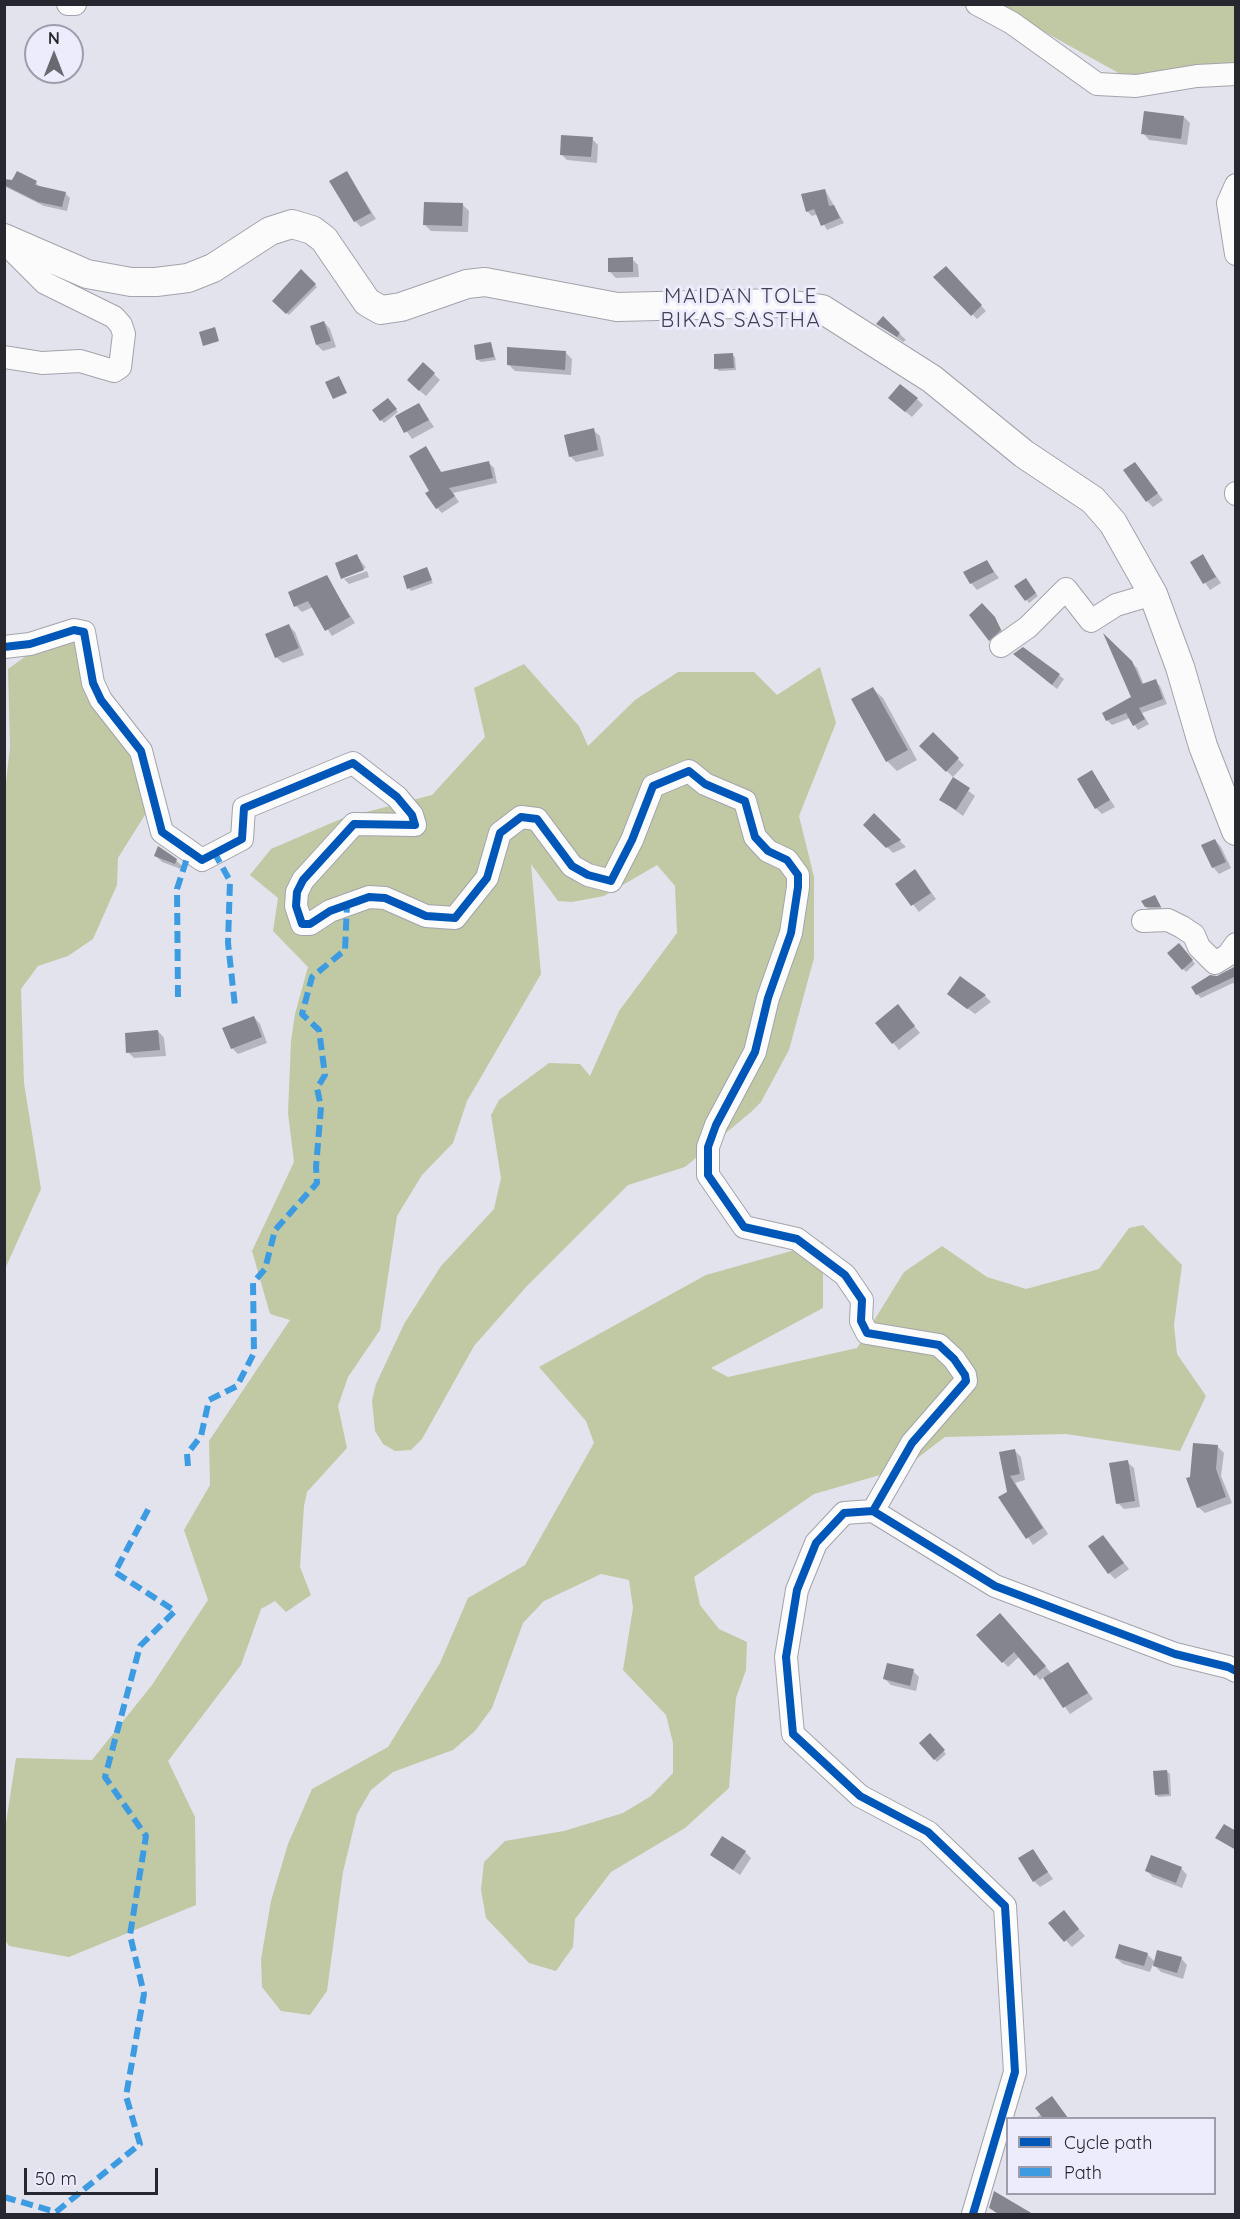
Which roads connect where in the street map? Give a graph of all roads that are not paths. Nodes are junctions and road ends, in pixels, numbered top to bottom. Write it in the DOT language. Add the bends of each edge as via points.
graph roads {
  1 [pos="68,4"];
  2 [pos="75,4"];
  3 [pos="977,4"];
  4 [pos="1236,74"];
  5 [pos="1236,185"];
  6 [pos="4,240"];
  7 [pos="1236,254"];
  8 [pos="4,357"];
  9 [pos="1153,594"];
  10 [pos="1001,646"];
  11 [pos="4,647"];
  12 [pos="1236,831"];
  13 [pos="1143,921"];
  14 [pos="1236,944"];
  15 [pos="873,1511"];
  16 [pos="1236,1671"];
  17 [pos="973,2214"];
  1 -- 2 [label="street"];
  3 -- 4 [label="street" via="1012,23 1097,84 1136,86"];
  5 -- 7 [label="street" via="1228,203"];
  6 -- 8 [label="street" via="45,283 114,317 124,334 120,367 114,371 80,361 42,363"];
  6 -- 9 [label="main road" via="87,274 156,282 188,278 213,268 270,231 292,224 312,230 324,239 367,302 381,310 401,308 467,284 485,282 617,307 780,303 822,309 932,380 1024,454 1093,501 1113,523"];
  9 -- 10 [label="street" via="1116,606 1091,621 1066,589 1028,627"];
  9 -- 12 [label="main road" via="1203,746"];
  11 -- 15 [label="street" via="30,644 74,630 84,632 93,683 101,700 141,751 162,832 202,860 242,839 244,808 353,763 397,797 412,814 415,825 354,824 303,880 296,906 302,924 369,897 386,898 426,916 455,918 487,878 500,833 521,817 537,819 572,866 611,881 632,840 652,786 689,771 705,784 745,801 754,837 768,851 787,860 798,875 798,887 790,933 755,1052 708,1147 708,1176 744,1227 797,1239 846,1275 862,1300 861,1321 867,1333 939,1345 965,1375 966,1381 912,1443"];
  13 -- 14 [label="street" via="1168,920 1182,927 1194,935 1199,947 1215,963"];
  15 -- 16 [label="street" via="995,1586 1142,1643"];
  15 -- 17 [label="street" via="844,1513 816,1543 797,1590 786,1657 794,1734 860,1796 928,1832 1005,1906 1015,2072"];
}
